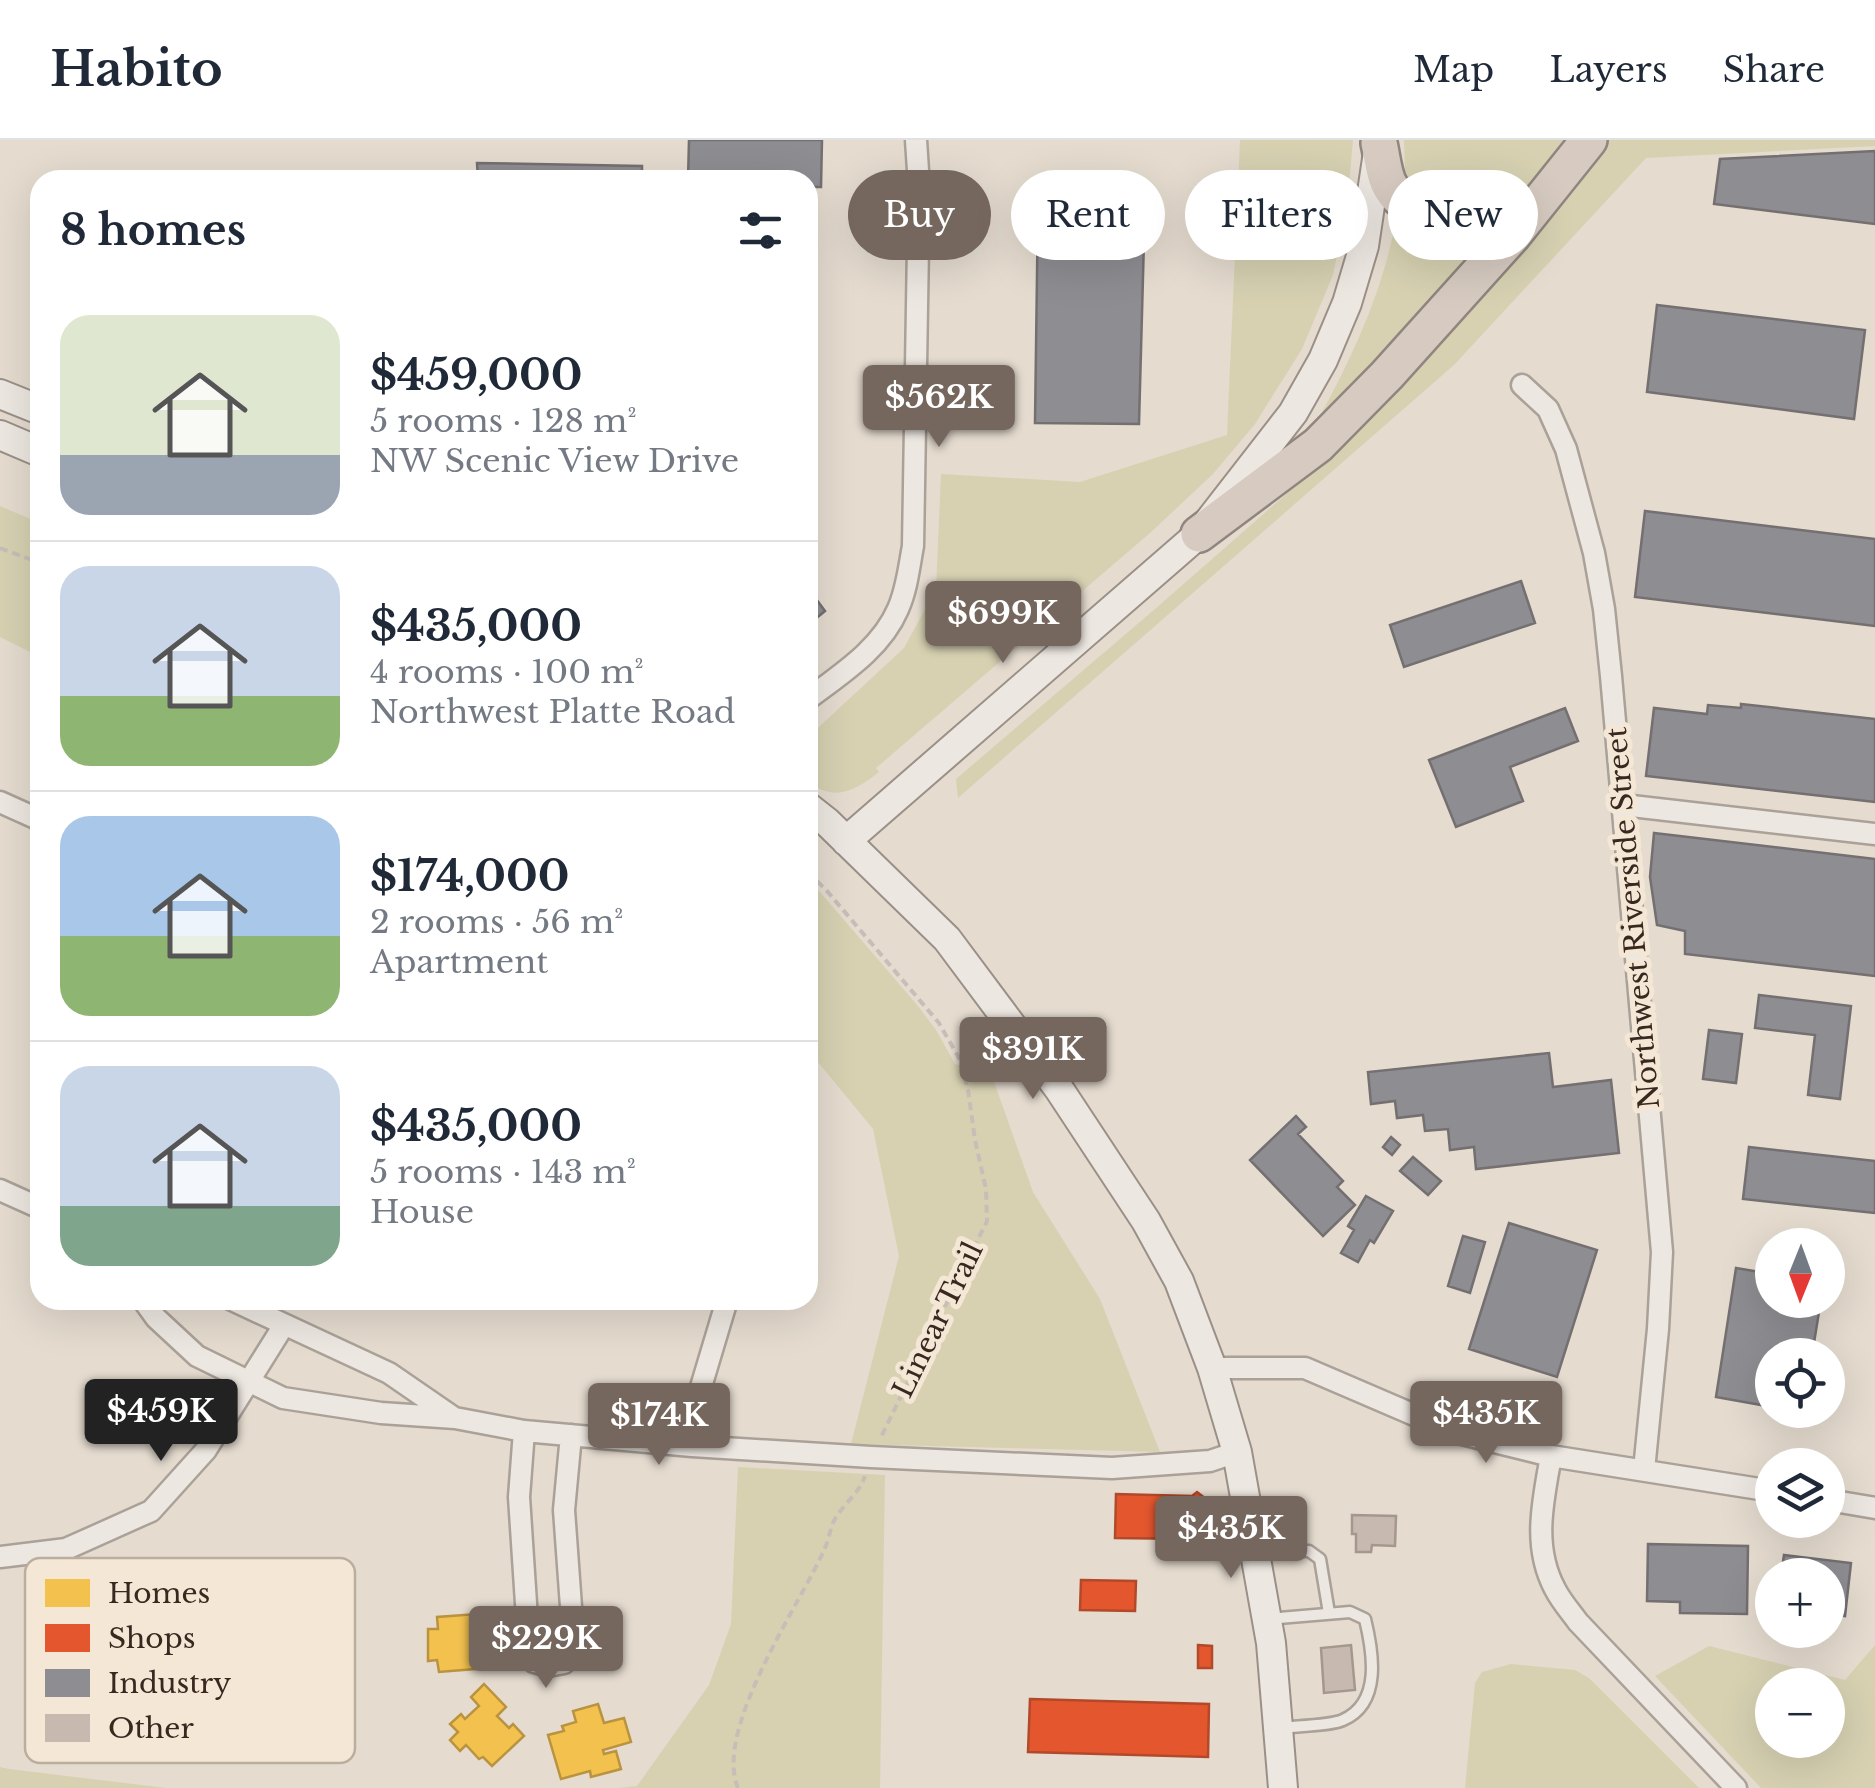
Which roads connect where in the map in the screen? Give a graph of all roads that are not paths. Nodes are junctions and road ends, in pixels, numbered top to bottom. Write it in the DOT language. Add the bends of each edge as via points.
graph roads {
  1 [pos="916,140"];
  2 [pos="1589,140"];
  3 [pos="1379,142"];
  4 [pos="1388,183"];
  5 [pos="1538,204"];
  6 [pos="1490,260"];
  7 [pos="1522,385"];
  8 [pos="0,394"];
  9 [pos="30,406"];
  10 [pos="0,435"];
  11 [pos="30,448"];
  12 [pos="1200,534"];
  13 [pos="818,691"];
  14 [pos="0,802"];
  15 [pos="1623,806"];
  16 [pos="30,816"];
  17 [pos="818,816"];
  18 [pos="1875,834"];
  19 [pos="846,841"];
  20 [pos="0,1190"];
  21 [pos="30,1204"];
  22 [pos="150,1310"];
  23 [pos="253,1310"];
  24 [pos="724,1310"];
  25 [pos="284,1325"];
  26 [pos="1212,1368"];
  27 [pos="249,1382"];
  28 [pos="455,1418"];
  29 [pos="524,1430"];
  30 [pos="570,1434"];
  31 [pos="692,1446"];
  32 [pos="1237,1452"];
  33 [pos="1551,1456"];
  34 [pos="1644,1470"];
  35 [pos="1755,1488"];
  36 [pos="1845,1503"];
  37 [pos="1875,1508"];
  38 [pos="1255,1551"];
  39 [pos="0,1557"];
  40 [pos="1329,1613"];
  41 [pos="1267,1619"];
  42 [pos="1278,1728"];
  43 [pos="1283,1788"];
  44 [pos="1736,1788"];
  1 -- 13 [label="street" via="908,576 882,636"];
  2 -- 5 [label="highway"];
  3 -- 4 [label="highway"];
  3 -- 12 [label="main road" via="1364,246 1324,360 1293,413"];
  6 -- 12 [label="highway" via="1318,444"];
  7 -- 15 [label="street, Northwest Riverside Street" via="1548,408 1566,449 1594,553"];
  8 -- 9 [label="main road"];
  10 -- 11 [label="main road"];
  12 -- 19 [label="main road"];
  14 -- 16 [label="street"];
  15 -- 18 [label="street"];
  15 -- 34 [label="street, Northwest Riverside Street" via="1662,1252"];
  17 -- 19 [label="main road"];
  19 -- 26 [label="main road" via="947,939 1059,1089 1160,1244"];
  20 -- 21 [label="street"];
  22 -- 27 [label="street" via="197,1356"];
  23 -- 25 [label="street"];
  24 -- 31 [label="street" via="695,1407"];
  25 -- 27 [label="street"];
  25 -- 28 [label="street" via="389,1372"];
  26 -- 32 [label="main road"];
  26 -- 33 [label="street" via="1305,1368 1454,1432"];
  27 -- 28 [label="street" via="282,1398"];
  27 -- 39 [label="street" via="206,1450 152,1512 66,1549"];
  28 -- 29 [label="street"];
  29 -- 30 [label="street"];
  29 -- 30 [label="street" via="519,1497 529,1649 534,1662 548,1666 572,1654 564,1510"];
  30 -- 31 [label="street"];
  31 -- 32 [label="street" via="1112,1468"];
  32 -- 38 [label="main road"];
  33 -- 34 [label="street"];
  33 -- 44 [label="street" via="1541,1548 1556,1593"];
  34 -- 35 [label="street"];
  36 -- 37 [label="street"];
  38 -- 40 [label="lane" via="1309,1551 1320,1560"];
  38 -- 41 [label="main road"];
  40 -- 41 [label="lane"];
  40 -- 42 [label="lane" via="1365,1619 1371,1692 1344,1720"];
  41 -- 42 [label="main road"];
  42 -- 43 [label="main road"];
}
